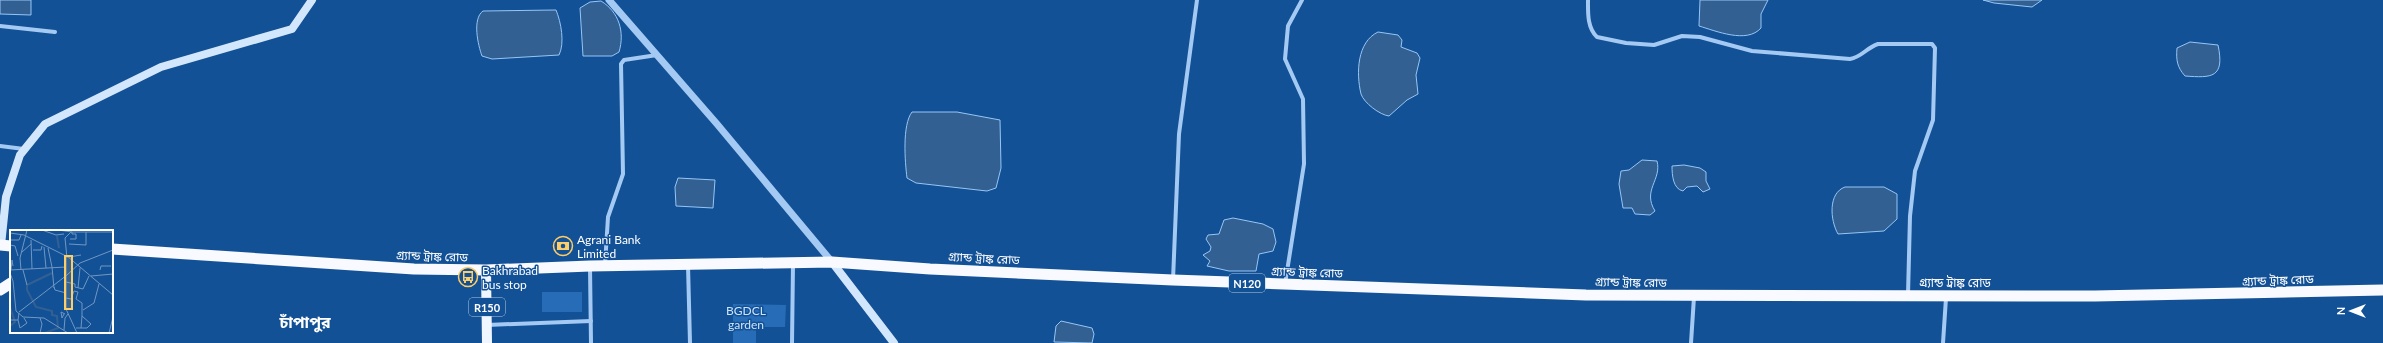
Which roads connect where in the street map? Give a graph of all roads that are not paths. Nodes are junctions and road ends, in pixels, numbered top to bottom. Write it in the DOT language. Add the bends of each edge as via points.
graph roads {
  1 [pos="312,0"];
  2 [pos="609,0"];
  3 [pos="1197,0"];
  4 [pos="1302,0"];
  5 [pos="1588,0"];
  6 [pos="0,26"];
  7 [pos="55,32"];
  8 [pos="657,55"];
  9 [pos="0,146"];
  10 [pos="24,149"];
  11 [pos="4,245"];
  12 [pos="113,249"];
  13 [pos="832,262"];
  14 [pos="688,264"];
  15 [pos="793,264"];
  16 [pos="605,265"];
  17 [pos="590,266"];
  18 [pos="486,270"];
  19 [pos="1173,280"];
  20 [pos="10,284"];
  21 [pos="1285,284"];
  22 [pos="0,290"];
  23 [pos="2383,290"];
  24 [pos="1908,295"];
  25 [pos="1946,295"];
  26 [pos="1694,296"];
  27 [pos="591,321"];
  28 [pos="487,325"];
  29 [pos="487,343"];
  30 [pos="591,343"];
  31 [pos="690,343"];
  32 [pos="792,343"];
  33 [pos="894,343"];
  34 [pos="1691,343"];
  35 [pos="1943,343"];
  1 -- 10 [label="main road" via="292,29 161,67 45,124"];
  2 -- 8 [label="street"];
  3 -- 19 [label="street" via="1179,134"];
  4 -- 21 [label="street" via="1288,26 1285,59 1303,99 1304,164"];
  5 -- 24 [label="street" via="1589,21 1597,37 1626,43 1654,45 1682,36 1700,37 1752,51 1850,59 1858,58 1871,46 1878,44 1932,44 1933,120 1915,171 1910,216"];
  6 -- 7 [label="street"];
  8 -- 13 [label="street"];
  8 -- 16 [label="street" via="624,60 621,64 622,174 608,217"];
  9 -- 10 [label="street"];
  10 -- 11 [label="main road" via="6,196"];
  12 -- 18 [label="highway, গ্র্যান্ড ট্রাঙ্ক রোড / N120" via="414,268"];
  13 -- 15 [label="highway, গ্র্যান্ড ট্রাঙ্ক রোড / N120"];
  13 -- 19 [label="highway, গ্র্যান্ড ট্রাঙ্ক রোড / N120"];
  13 -- 33 [label="main road"];
  14 -- 15 [label="highway, গ্র্যান্ড ট্রাঙ্ক রোড / N120"];
  14 -- 16 [label="highway, গ্র্যান্ড ট্রাঙ্ক রোড / N120"];
  14 -- 31 [label="street"];
  15 -- 32 [label="street"];
  16 -- 17 [label="highway, গ্র্যান্ড ট্রাঙ্ক রোড / N120"];
  17 -- 18 [label="highway, গ্র্যান্ড ট্রাঙ্ক রোড / N120"];
  17 -- 27 [label="street"];
  18 -- 28 [label="main road, R150"];
  19 -- 21 [label="highway, গ্র্যান্ড ট্রাঙ্ক রোড / N120"];
  20 -- 22 [label="highway"];
  21 -- 26 [label="highway, গ্র্যান্ড ট্রাঙ্ক রোড / N120" via="1578,295"];
  23 -- 25 [label="highway, গ্র্যান্ড ট্রাঙ্ক রোড / N120" via="2134,296"];
  24 -- 25 [label="highway, গ্র্যান্ড ট্রাঙ্ক রোড / N120"];
  24 -- 26 [label="highway, গ্র্যান্ড ট্রাঙ্ক রোড / N120"];
  25 -- 35 [label="street"];
  26 -- 34 [label="street"];
  27 -- 28 [label="street"];
  27 -- 30 [label="street"];
  28 -- 29 [label="main road, R150"];
}
